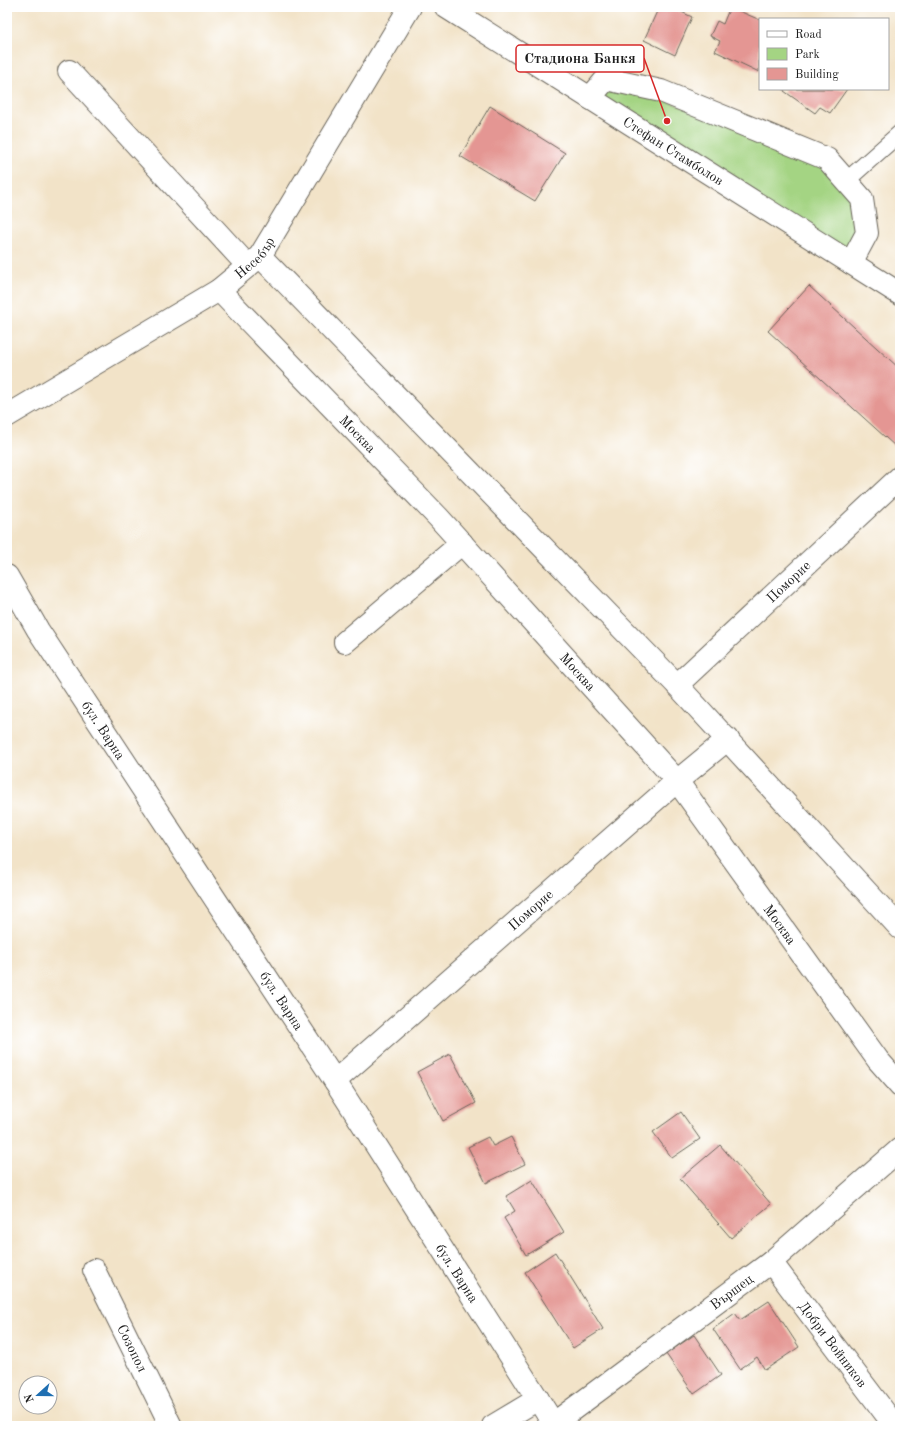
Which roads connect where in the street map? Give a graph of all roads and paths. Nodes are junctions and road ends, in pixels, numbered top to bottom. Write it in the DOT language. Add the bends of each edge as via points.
graph roads {
  1 [pos="410,7"];
  2 [pos="446,7"];
  3 [pos="69,71"];
  4 [pos="590,98"];
  5 [pos="900,133"];
  6 [pos="846,181"];
  7 [pos="254,261"];
  8 [pos="851,263"];
  9 [pos="219,290"];
  10 [pos="900,294"];
  11 [pos="7,416"];
  12 [pos="900,477"];
  13 [pos="462,542"];
  14 [pos="7,576"];
  15 [pos="345,642"];
  16 [pos="677,685"];
  17 [pos="728,739"];
  18 [pos="677,781"];
  19 [pos="900,928"];
  20 [pos="335,1081"];
  21 [pos="900,1085"];
  22 [pos="900,1149"];
  23 [pos="772,1262"];
  24 [pos="94,1270"];
  25 [pos="538,1399"];
  26 [pos="554,1425"];
  27 [pos="171,1426"];
  28 [pos="493,1426"];
  29 [pos="895,1426"];
  1 -- 7 [label="street, Несебър"];
  2 -- 4 [label="street, Стефан Стамболов"];
  3 -- 7 [label="street"];
  4 -- 6 [label="street" via="606,79 661,91 827,159"];
  4 -- 8 [label="street, Стефан Стамболов"];
  5 -- 6 [label="lane"];
  6 -- 8 [label="street" via="862,199 867,233"];
  7 -- 9 [label="street, Несебър"];
  7 -- 16 [label="street"];
  8 -- 10 [label="street, Стефан Стамболов"];
  9 -- 11 [label="street, Несебър"];
  9 -- 13 [label="street, Москва"];
  12 -- 16 [label="street, Поморие"];
  13 -- 15 [label="street"];
  13 -- 18 [label="street, Москва"];
  14 -- 20 [label="street, бул. Варна" via="38,630"];
  16 -- 17 [label="street"];
  17 -- 18 [label="street, Поморие"];
  17 -- 19 [label="street"];
  18 -- 20 [label="street, Поморие"];
  18 -- 21 [label="street, Москва" via="878,1060"];
  20 -- 25 [label="street, бул. Варна"];
  22 -- 23 [label="street, Вършец"];
  23 -- 26 [label="street, Вършец"];
  23 -- 29 [label="street, Добри Войников"];
  24 -- 27 [label="street, Созопол"];
  25 -- 26 [label="street, бул. Варна"];
  25 -- 28 [label="street"];
}
